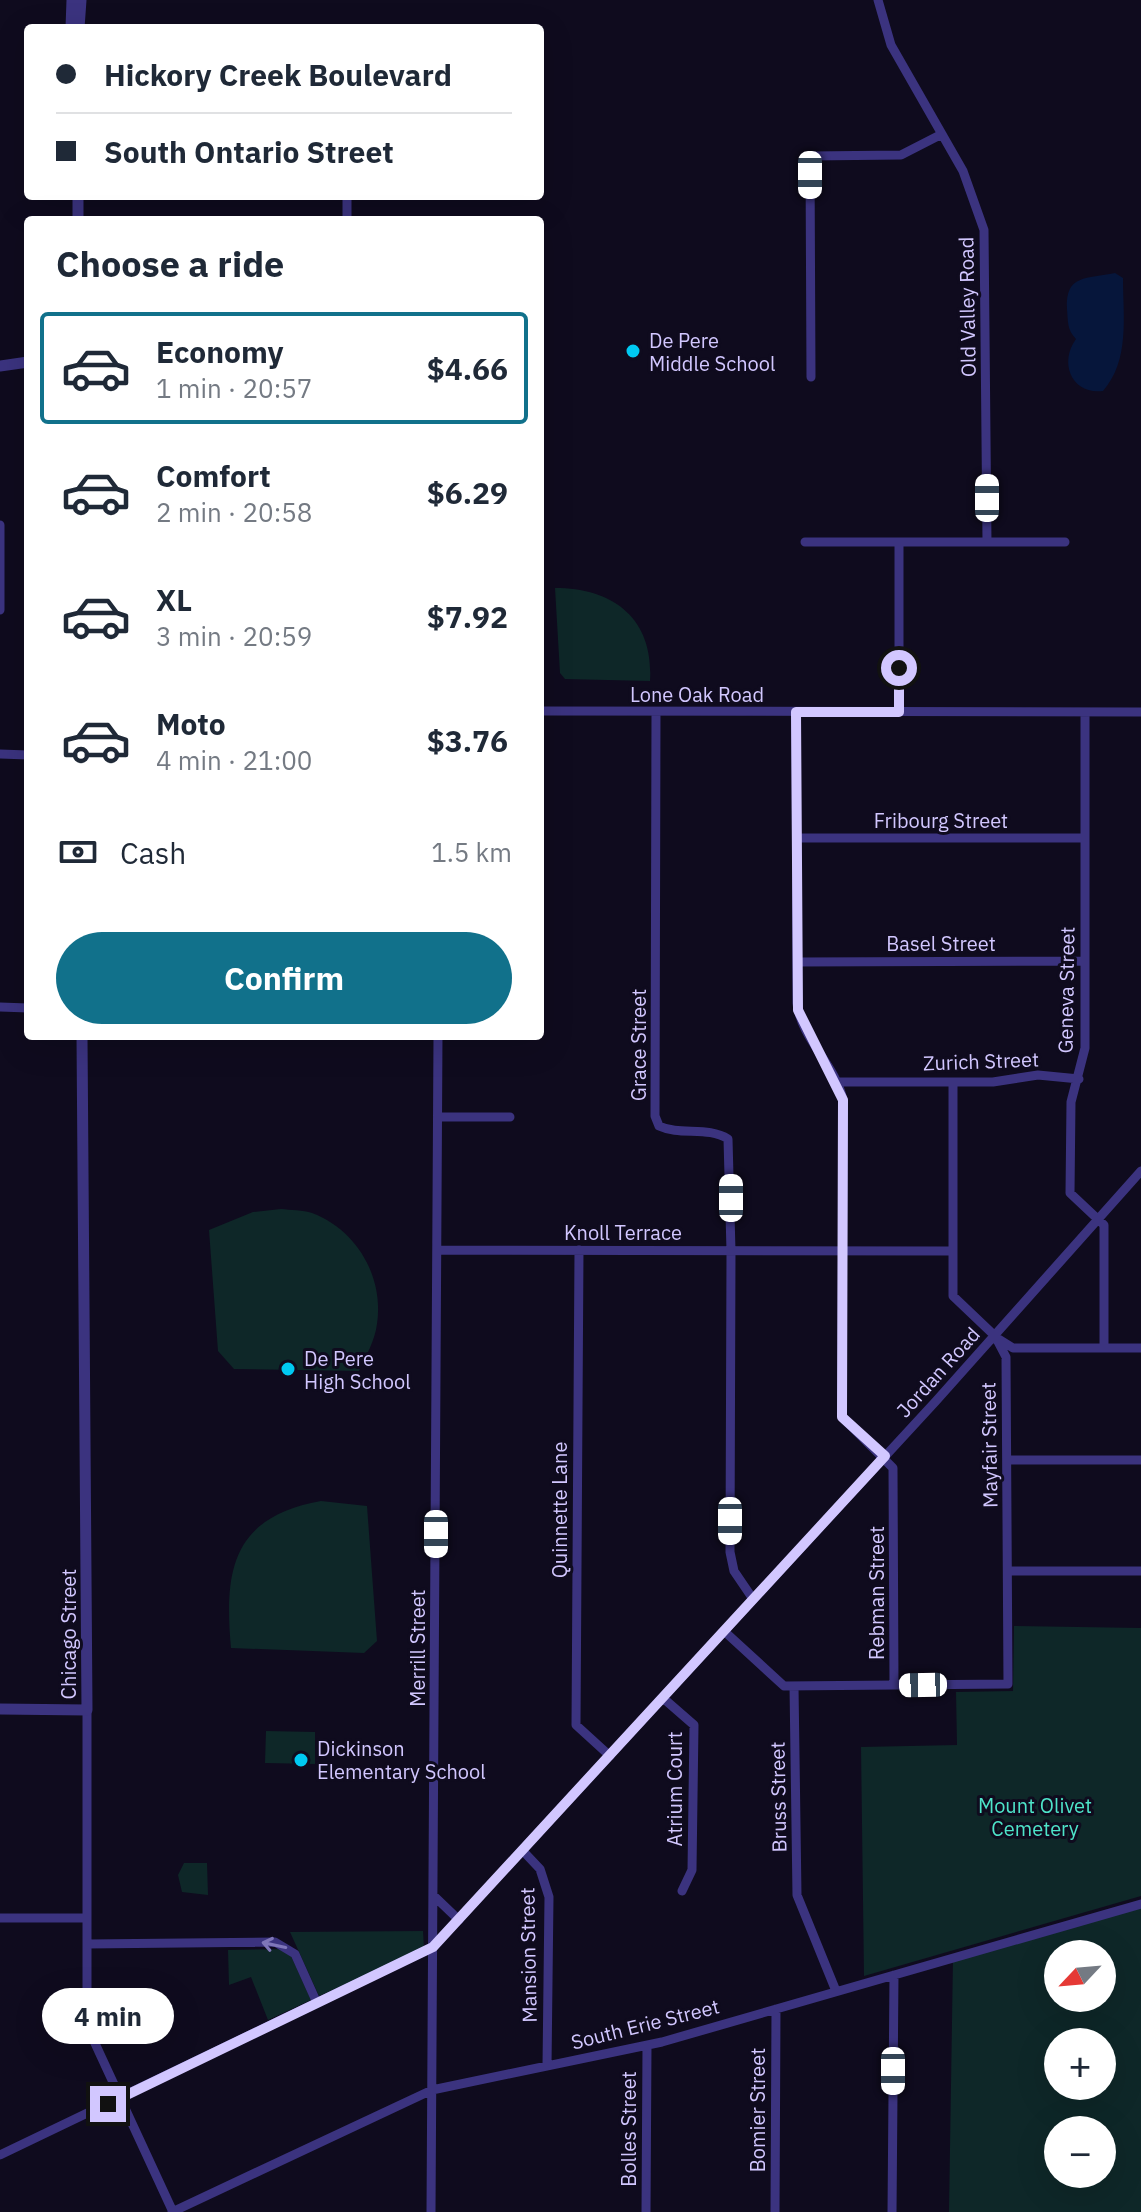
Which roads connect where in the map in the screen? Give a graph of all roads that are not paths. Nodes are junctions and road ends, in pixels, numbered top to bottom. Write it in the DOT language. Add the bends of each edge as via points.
graph roads {
  1 [pos="72,0"];
  2 [pos="81,0"];
  3 [pos="878,0"];
  4 [pos="71,24"];
  5 [pos="79,24"];
  6 [pos="942,134"];
  7 [pos="24,364"];
  8 [pos="3,365"];
  9 [pos="811,377"];
  10 [pos="0,525"];
  11 [pos="805,542"];
  12 [pos="899,542"];
  13 [pos="987,542"];
  14 [pos="1065,542"];
  15 [pos="0,610"];
  16 [pos="544,711"];
  17 [pos="656,712"];
  18 [pos="796,712"];
  19 [pos="899,712"];
  20 [pos="1085,712"];
  21 [pos="1141,712"];
  22 [pos="0,754"];
  23 [pos="24,755"];
  24 [pos="797,838"];
  25 [pos="1085,838"];
  26 [pos="1085,961"];
  27 [pos="797,962"];
  28 [pos="0,1007"];
  29 [pos="24,1008"];
  30 [pos="82,1040"];
  31 [pos="438,1040"];
  32 [pos="1079,1079"];
  33 [pos="837,1082"];
  34 [pos="953,1082"];
  35 [pos="438,1117"];
  36 [pos="510,1117"];
  37 [pos="1141,1171"];
  38 [pos="1099,1218"];
  39 [pos="438,1250"];
  40 [pos="579,1250"];
  41 [pos="731,1251"];
  42 [pos="843,1251"];
  43 [pos="953,1251"];
  44 [pos="995,1336"];
  45 [pos="1104,1348"];
  46 [pos="1141,1348"];
  47 [pos="885,1456"];
  48 [pos="1008,1460"];
  49 [pos="1141,1460"];
  50 [pos="1008,1571"];
  51 [pos="1141,1571"];
  52 [pos="753,1599"];
  53 [pos="724,1631"];
  54 [pos="894,1685"];
  55 [pos="794,1686"];
  56 [pos="663,1698"];
  57 [pos="0,1709"];
  58 [pos="87,1710"];
  59 [pos="610,1756"];
  60 [pos="523,1851"];
  61 [pos="682,1891"];
  62 [pos="434,1896"];
  63 [pos="1141,1904"];
  64 [pos="0,1918"];
  65 [pos="87,1918"];
  66 [pos="459,1920"];
  67 [pos="87,1944"];
  68 [pos="433,1947"];
  69 [pos="894,1975"];
  70 [pos="836,1991"];
  71 [pos="317,2003"];
  72 [pos="776,2009"];
  73 [pos="647,2046"];
  74 [pos="547,2066"];
  75 [pos="432,2090"];
  76 [pos="119,2098"];
  77 [pos="0,2155"];
  78 [pos="173,2212"];
  79 [pos="431,2212"];
  80 [pos="646,2212"];
  81 [pos="775,2212"];
  82 [pos="892,2212"];
  1 -- 4 [label="street"];
  2 -- 5 [label="street"];
  3 -- 6 [label="street, Old Valley Road" via="891,45"];
  6 -- 9 [label="street" via="901,155 810,156"];
  6 -- 13 [label="street, Old Valley Road" via="972,190 986,254"];
  7 -- 8 [label="street"];
  10 -- 15 [label="street"];
  11 -- 12 [label="street"];
  12 -- 13 [label="street"];
  12 -- 19 [label="street"];
  13 -- 14 [label="street"];
  16 -- 17 [label="street, Lone Oak Road"];
  17 -- 18 [label="street, Lone Oak Road"];
  17 -- 41 [label="street, Grace Street" via="655,1116 668,1130 719,1133 728,1139"];
  18 -- 19 [label="street, Lone Oak Road"];
  18 -- 24 [label="street"];
  19 -- 20 [label="street, Lone Oak Road"];
  20 -- 21 [label="street, Lone Oak Road"];
  20 -- 25 [label="street, Geneva Street"];
  22 -- 23 [label="street"];
  24 -- 25 [label="street, Fribourg Street"];
  24 -- 27 [label="street"];
  25 -- 26 [label="street, Geneva Street"];
  26 -- 27 [label="street, Basel Street"];
  26 -- 32 [label="street, Geneva Street" via="1085,1048"];
  27 -- 33 [label="street" via="798,1010"];
  28 -- 29 [label="street"];
  30 -- 58 [label="street, Chicago Street"];
  31 -- 35 [label="street, Merrill Street"];
  32 -- 34 [label="street, Zurich Street" via="1038,1075"];
  32 -- 38 [label="street, Geneva Street" via="1071,1102 1070,1193"];
  33 -- 34 [label="street, Zurich Street"];
  33 -- 42 [label="street" via="843,1100"];
  34 -- 43 [label="street, Mayfair Street"];
  35 -- 36 [label="street"];
  35 -- 39 [label="street, Merrill Street"];
  37 -- 38 [label="street, Jordan Road"];
  38 -- 44 [label="street, Jordan Road"];
  38 -- 45 [label="street" via="1104,1225"];
  39 -- 40 [label="street, Knoll Terrace"];
  39 -- 62 [label="street, Merrill Street"];
  40 -- 41 [label="street, Knoll Terrace"];
  40 -- 59 [label="street, Quinnette Lane" via="576,1725"];
  41 -- 42 [label="street, Knoll Terrace"];
  41 -- 52 [label="street, Grace Street" via="730,1552 734,1571"];
  42 -- 43 [label="street, Knoll Terrace"];
  42 -- 47 [label="street" via="842,1417"];
  43 -- 44 [label="street, Mayfair Street" via="953,1296"];
  44 -- 45 [label="street" via="1013,1348"];
  44 -- 47 [label="street, Jordan Road"];
  44 -- 48 [label="street, Mayfair Street" via="1006,1357"];
  45 -- 46 [label="street"];
  47 -- 52 [label="street, Jordan Road"];
  47 -- 54 [label="street, Rebman Street" via="893,1468"];
  48 -- 49 [label="street"];
  48 -- 50 [label="street, Mayfair Street"];
  50 -- 51 [label="street"];
  50 -- 54 [label="street, Mayfair Street" via="1008,1684"];
  52 -- 53 [label="street, Jordan Road"];
  53 -- 55 [label="street" via="784,1686"];
  53 -- 56 [label="street, Jordan Road"];
  54 -- 55 [label="street"];
  55 -- 70 [label="street, Bruss Street" via="797,1895"];
  56 -- 59 [label="street, Jordan Road"];
  56 -- 61 [label="street, Atrium Court" via="694,1725 692,1870"];
  57 -- 58 [label="street"];
  58 -- 65 [label="street, Chicago Street"];
  59 -- 60 [label="street, Jordan Road"];
  60 -- 66 [label="street, Jordan Road"];
  60 -- 74 [label="street, Mansion Street" via="540,1869 549,1897"];
  62 -- 66 [label="street"];
  62 -- 68 [label="street, Merrill Street"];
  63 -- 69 [label="street, South Erie Street"];
  64 -- 65 [label="street"];
  65 -- 67 [label="street, Chicago Street"];
  66 -- 68 [label="street, Jordan Road"];
  71 -- 67 [label="street, one-way" via="295,1954 275,1942"];
  67 -- 76 [label="street, Chicago Street" via="87,2026"];
  68 -- 71 [label="street"];
  68 -- 75 [label="street, Merrill Street"];
  69 -- 70 [label="street, South Erie Street"];
  69 -- 82 [label="street"];
  70 -- 72 [label="street, South Erie Street"];
  71 -- 76 [label="street"];
  72 -- 73 [label="street, South Erie Street"];
  72 -- 81 [label="street, Bomier Street"];
  73 -- 74 [label="street, South Erie Street"];
  73 -- 80 [label="street, Bolles Street"];
  74 -- 75 [label="street, South Erie Street"];
  75 -- 78 [label="street, South Erie Street"];
  75 -- 79 [label="street, Merrill Street"];
  76 -- 77 [label="street"];
  76 -- 78 [label="street, Chicago Street"];
}
